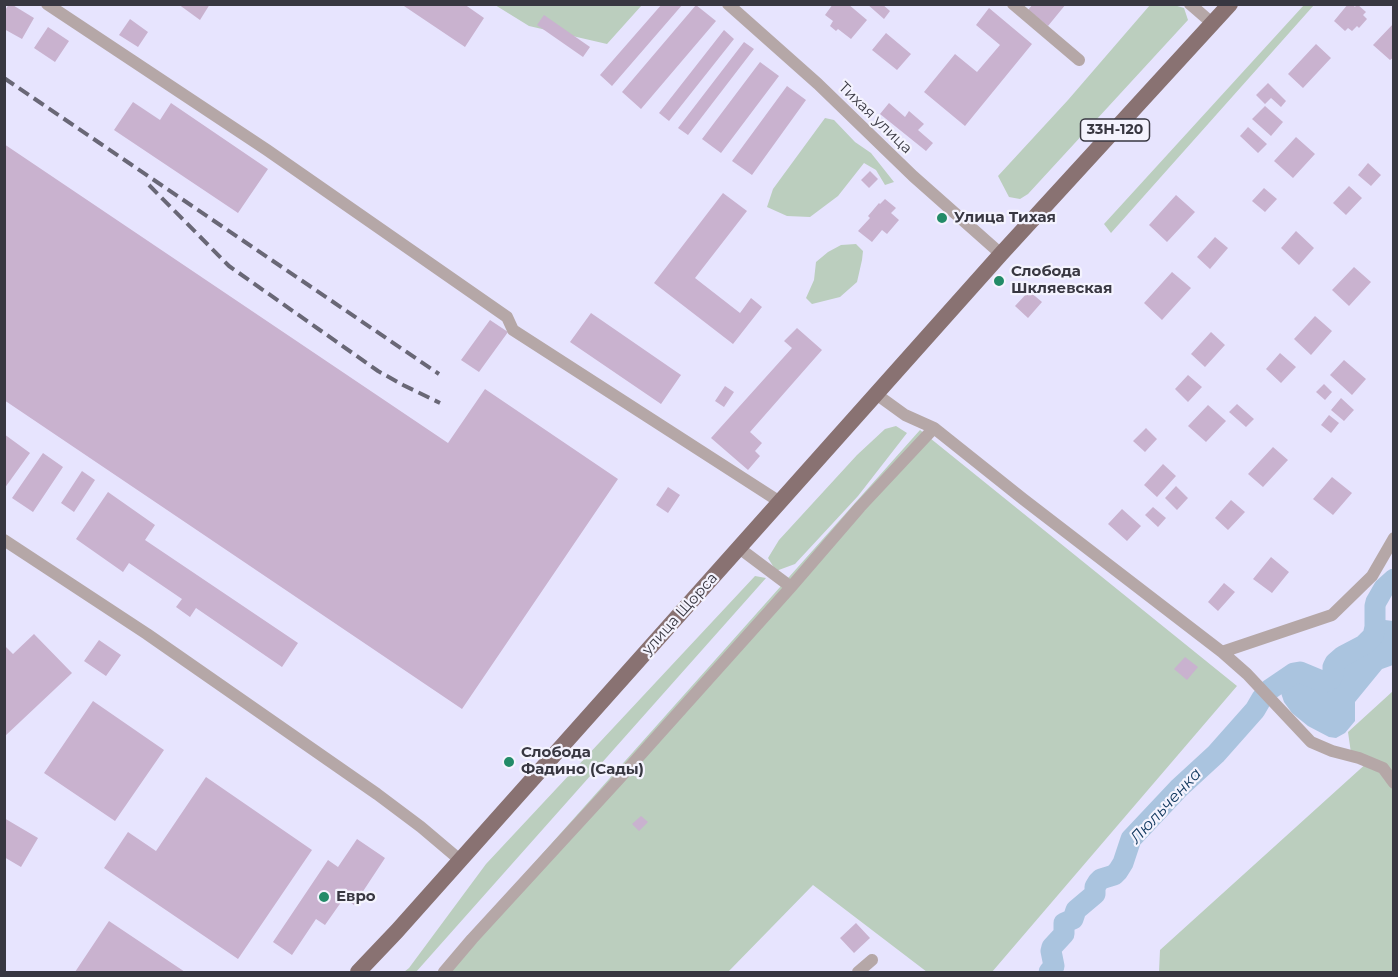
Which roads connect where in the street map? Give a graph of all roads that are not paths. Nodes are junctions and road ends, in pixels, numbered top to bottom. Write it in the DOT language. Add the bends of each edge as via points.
graph roads {
  1 [pos="47,4"];
  2 [pos="728,4"];
  3 [pos="1013,4"];
  4 [pos="1190,4"];
  5 [pos="1230,4"];
  6 [pos="1212,23"];
  7 [pos="1079,60"];
  8 [pos="1001,254"];
  9 [pos="876,394"];
  10 [pos="934,428"];
  11 [pos="780,502"];
  12 [pos="1394,538"];
  13 [pos="4,540"];
  14 [pos="739,548"];
  15 [pos="791,587"];
  16 [pos="1222,652"];
  17 [pos="1394,783"];
  18 [pos="460,860"];
  19 [pos="872,960"];
  20 [pos="357,972"];
  21 [pos="444,972"];
  22 [pos="858,972"];
  1 -- 11 [label="street" via="267,150 507,317 513,330"];
  2 -- 8 [label="street, Тихая улица"];
  3 -- 7 [label="street"];
  4 -- 6 [label="street"];
  5 -- 6 [label="main road, 33Н-120"];
  6 -- 8 [label="main road, 33Н-120"];
  8 -- 9 [label="main road, улица Щорса"];
  9 -- 10 [label="street" via="905,415"];
  9 -- 11 [label="main road, улица Щорса"];
  10 -- 15 [label="street"];
  10 -- 16 [label="street"];
  11 -- 14 [label="main road, улица Щорса"];
  12 -- 16 [label="street" via="1372,576 1332,615"];
  13 -- 18 [label="street" via="359,782"];
  14 -- 15 [label="street"];
  14 -- 18 [label="main road, улица Щорса"];
  15 -- 21 [label="street"];
  16 -- 17 [label="street" via="1311,742 1383,768"];
  18 -- 20 [label="main road, улица Щорса"];
  19 -- 22 [label="street"];
}
